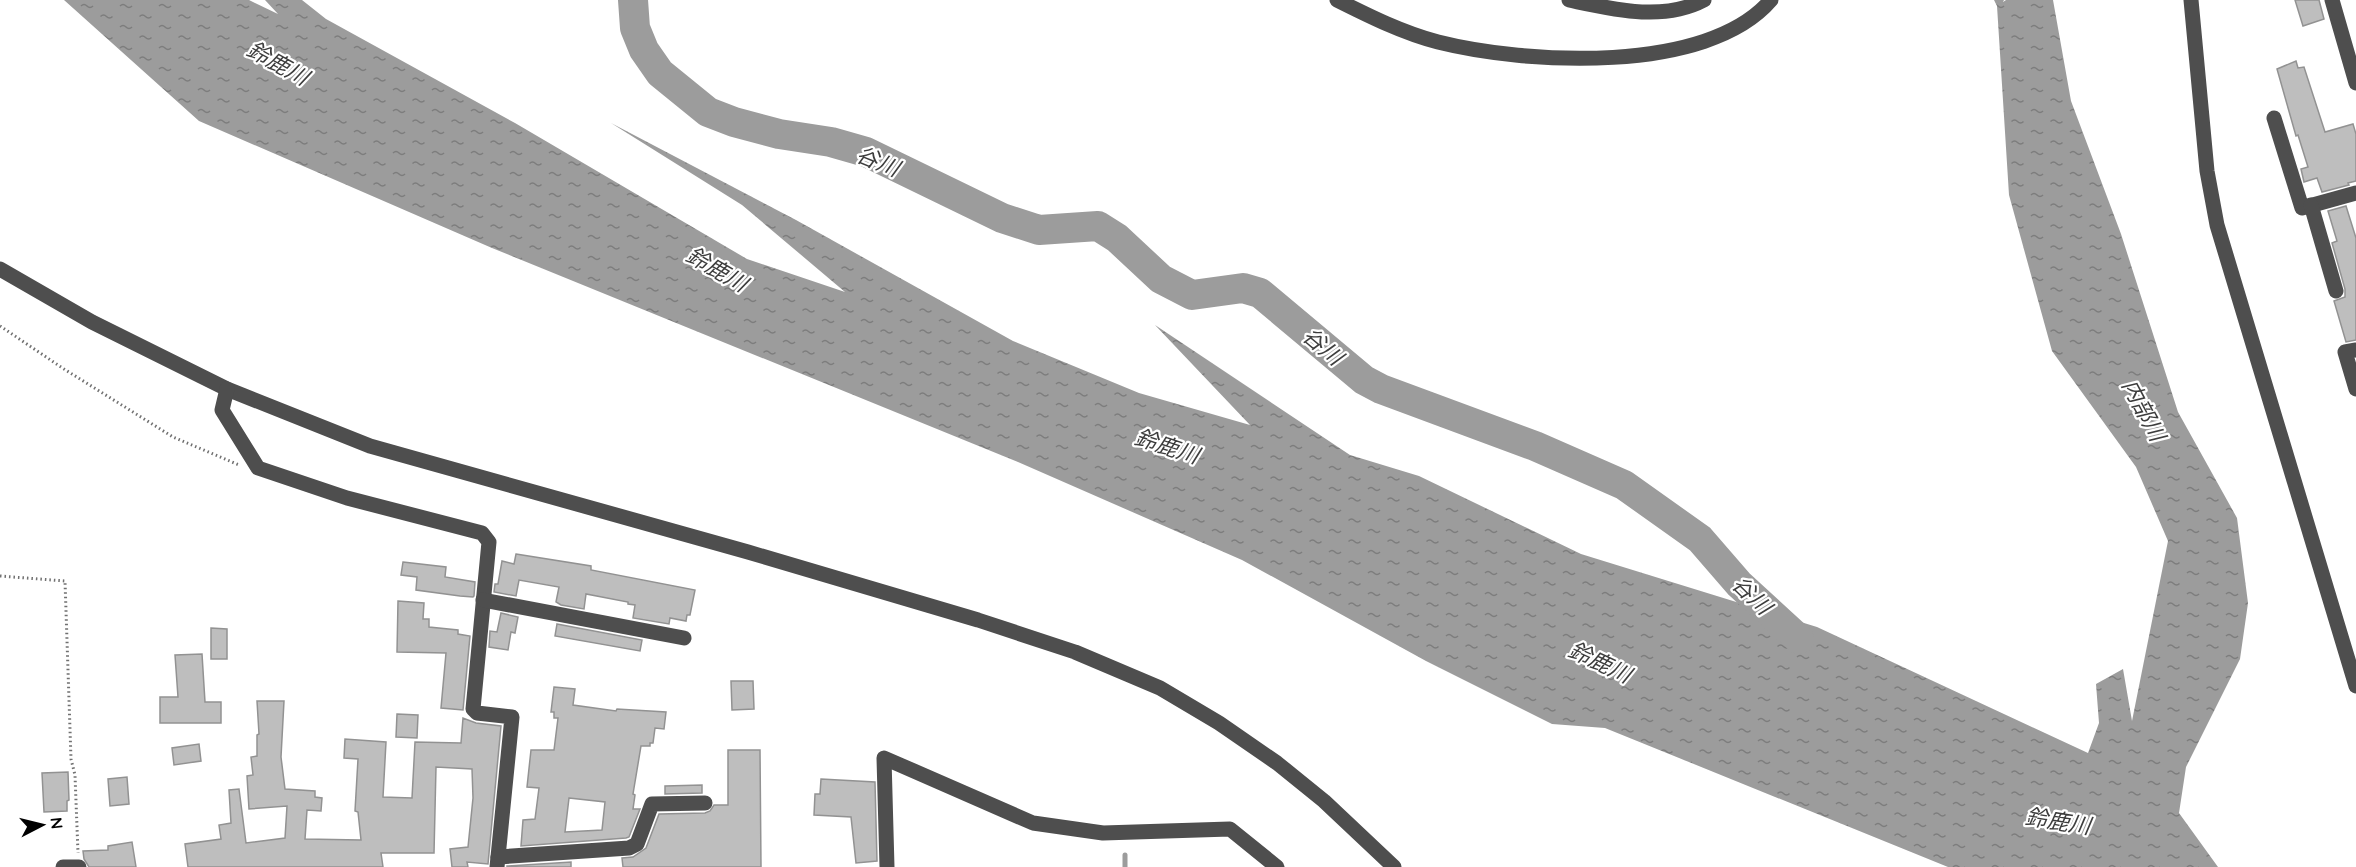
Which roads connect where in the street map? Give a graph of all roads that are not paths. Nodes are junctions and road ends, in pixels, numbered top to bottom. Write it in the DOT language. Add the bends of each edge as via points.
graph roads {
  1 [pos="1337,0"];
  2 [pos="1569,0"];
  3 [pos="1704,0"];
  4 [pos="1771,0"];
  5 [pos="2191,0"];
  6 [pos="2332,0"];
  7 [pos="2356,83"];
  8 [pos="2274,118"];
  9 [pos="2356,193"];
  10 [pos="2311,206"];
  11 [pos="0,270"];
  12 [pos="2337,291"];
  13 [pos="2356,350"];
  14 [pos="227,389"];
  15 [pos="2356,389"];
  16 [pos="483,600"];
  17 [pos="684,638"];
  18 [pos="2356,686"];
  19 [pos="705,803"];
  20 [pos="497,862"];
  21 [pos="63,867"];
  22 [pos="79,867"];
  23 [pos="887,867"];
  24 [pos="1277,867"];
  25 [pos="1394,867"];
  1 -- 4 [label="street" via="1438,42 1514,55 1568,58 1619,57 1706,41 1740,26"];
  2 -- 3 [label="street" via="1664,13"];
  5 -- 18 [label="street" via="2207,171 2217,225"];
  6 -- 7 [label="street"];
  8 -- 10 [label="street" via="2302,208"];
  9 -- 10 [label="street"];
  10 -- 12 [label="street"];
  11 -- 14 [label="street" via="92,322"];
  13 -- 15 [label="street" via="2345,352"];
  14 -- 16 [label="street" via="222,410 258,468 347,498 482,533 489,542"];
  14 -- 25 [label="street" via="370,446 748,552 1075,652 1160,688 1219,723 1278,763"];
  16 -- 17 [label="street"];
  16 -- 20 [label="street" via="473,709 477,713 512,717"];
  19 -- 20 [label="street" via="652,804 637,844 628,848"];
  21 -- 22 [label="street"];
  23 -- 24 [label="street" via="884,758 1032,822 1103,833 1230,829"];
}
